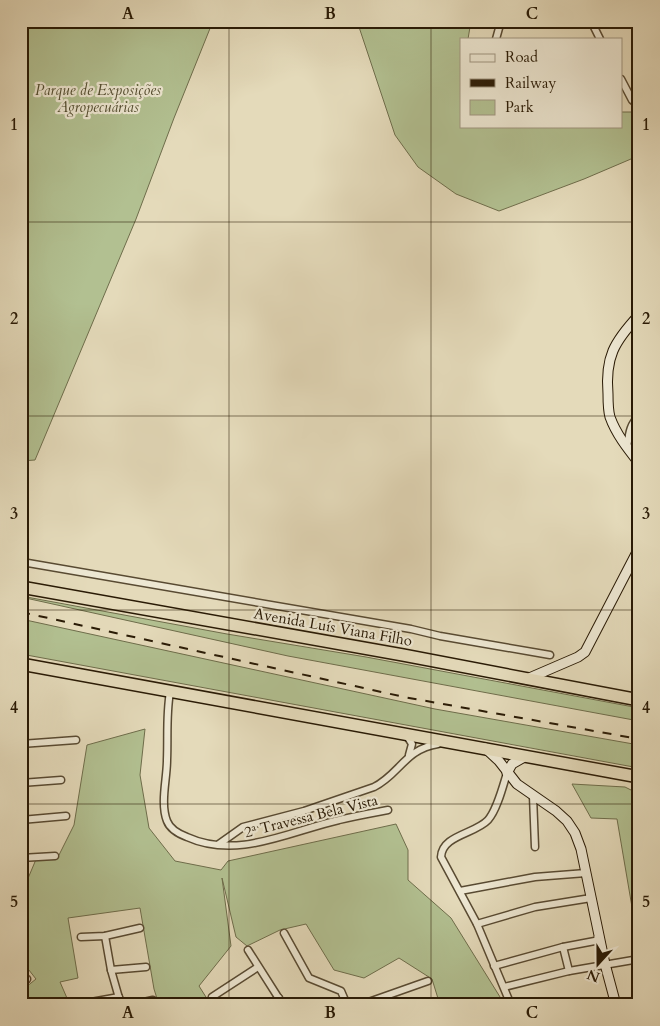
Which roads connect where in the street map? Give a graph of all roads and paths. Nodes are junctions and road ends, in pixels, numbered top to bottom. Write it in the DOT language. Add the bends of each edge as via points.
graph roads {
  1 [pos="501,21"];
  2 [pos="591,21"];
  3 [pos="496,38"];
  4 [pos="600,38"];
  5 [pos="622,81"];
  6 [pos="639,106"];
  7 [pos="639,315"];
  8 [pos="639,416"];
  9 [pos="627,448"];
  10 [pos="639,462"];
  11 [pos="639,548"];
  12 [pos="22,562"];
  13 [pos="21,587"];
  14 [pos="21,664"];
  15 [pos="558,665"];
  16 [pos="21,670"];
  17 [pos="75,673"];
  18 [pos="527,679"];
  19 [pos="170,692"];
  20 [pos="639,700"];
  21 [pos="405,733"];
  22 [pos="76,740"];
  23 [pos="459,743"];
  24 [pos="21,744"];
  25 [pos="485,748"];
  26 [pos="409,755"];
  27 [pos="526,756"];
  28 [pos="507,773"];
  29 [pos="639,777"];
  30 [pos="61,780"];
  31 [pos="21,783"];
  32 [pos="533,796"];
  33 [pos="388,810"];
  34 [pos="66,816"];
  35 [pos="21,820"];
  36 [pos="219,844"];
  37 [pos="535,847"];
  38 [pos="55,856"];
  39 [pos="21,858"];
  40 [pos="586,873"];
  41 [pos="460,891"];
  42 [pos="591,898"];
  43 [pos="476,924"];
  44 [pos="140,928"];
  45 [pos="284,933"];
  46 [pos="105,936"];
  47 [pos="81,938"];
  48 [pos="600,940"];
  49 [pos="563,947"];
  50 [pos="248,950"];
  51 [pos="639,959"];
  52 [pos="605,964"];
  53 [pos="146,966"];
  54 [pos="494,966"];
  55 [pos="258,967"];
  56 [pos="111,970"];
  57 [pos="569,971"];
  58 [pos="428,981"];
  59 [pos="504,987"];
  60 [pos="119,997"];
  61 [pos="212,997"];
  62 [pos="279,998"];
  63 [pos="153,1000"];
  64 [pos="639,1001"];
  65 [pos="80,1004"];
  66 [pos="121,1005"];
  67 [pos="130,1005"];
  68 [pos="269,1005"];
  69 [pos="283,1005"];
  70 [pos="346,1005"];
  71 [pos="360,1005"];
  72 [pos="511,1005"];
  73 [pos="616,1005"];
  74 [pos="623,1005"];
  1 -- 3 [label="street"];
  2 -- 4 [label="street"];
  5 -- 6 [label="street"];
  7 -- 9 [label="main road" via="614,347 607,381 610,417"];
  8 -- 9 [label="street" via="630,428"];
  9 -- 10 [label="main road"];
  11 -- 15 [label="main road" via="585,652"];
  12 -- 15 [label="street" via="411,629 548,656"];
  13 -- 18 [label="highway, Avenida Luís Viana Filho"];
  14 -- 17 [label="highway"];
  15 -- 18 [label="main road"];
  16 -- 17 [label="main road"];
  17 -- 19 [label="highway"];
  18 -- 20 [label="highway, Avenida Luís Viana Filho"];
  19 -- 21 [label="highway"];
  19 -- 36 [label="street, 2ª Travessa Bela Vista" via="166,714 164,803 167,821 180,834"];
  21 -- 23 [label="highway"];
  21 -- 26 [label="street" via="412,744"];
  22 -- 24 [label="street"];
  23 -- 25 [label="highway"];
  23 -- 26 [label="street" via="432,745"];
  25 -- 27 [label="highway"];
  25 -- 28 [label="main road"];
  26 -- 36 [label="street" via="374,787 243,828"];
  27 -- 28 [label="main road" via="512,764"];
  27 -- 29 [label="highway"];
  28 -- 32 [label="main road"];
  28 -- 41 [label="street" via="490,818 444,846 441,857"];
  30 -- 31 [label="street"];
  32 -- 37 [label="street"];
  32 -- 40 [label="main road" via="567,821 581,849"];
  33 -- 36 [label="street, 2ª Travessa Bela Vista" via="254,843 238,846"];
  34 -- 35 [label="street"];
  38 -- 39 [label="street"];
  40 -- 41 [label="street" via="535,876"];
  40 -- 42 [label="main road"];
  41 -- 43 [label="street"];
  42 -- 43 [label="street" via="535,908"];
  42 -- 48 [label="main road"];
  43 -- 54 [label="street"];
  44 -- 46 [label="street"];
  45 -- 70 [label="street" via="309,978 340,991"];
  46 -- 47 [label="street"];
  46 -- 56 [label="street"];
  48 -- 49 [label="street"];
  48 -- 52 [label="main road"];
  49 -- 54 [label="street"];
  49 -- 57 [label="street"];
  50 -- 55 [label="street"];
  51 -- 52 [label="street"];
  52 -- 57 [label="street"];
  52 -- 73 [label="main road"];
  53 -- 56 [label="street"];
  54 -- 59 [label="street"];
  55 -- 61 [label="street"];
  55 -- 62 [label="street"];
  56 -- 60 [label="street"];
  57 -- 59 [label="street"];
  58 -- 71 [label="street"];
  59 -- 72 [label="street"];
  60 -- 65 [label="street"];
  60 -- 66 [label="street"];
  62 -- 68 [label="street"];
  62 -- 69 [label="street"];
  63 -- 67 [label="street"];
  64 -- 74 [label="street"];
}
